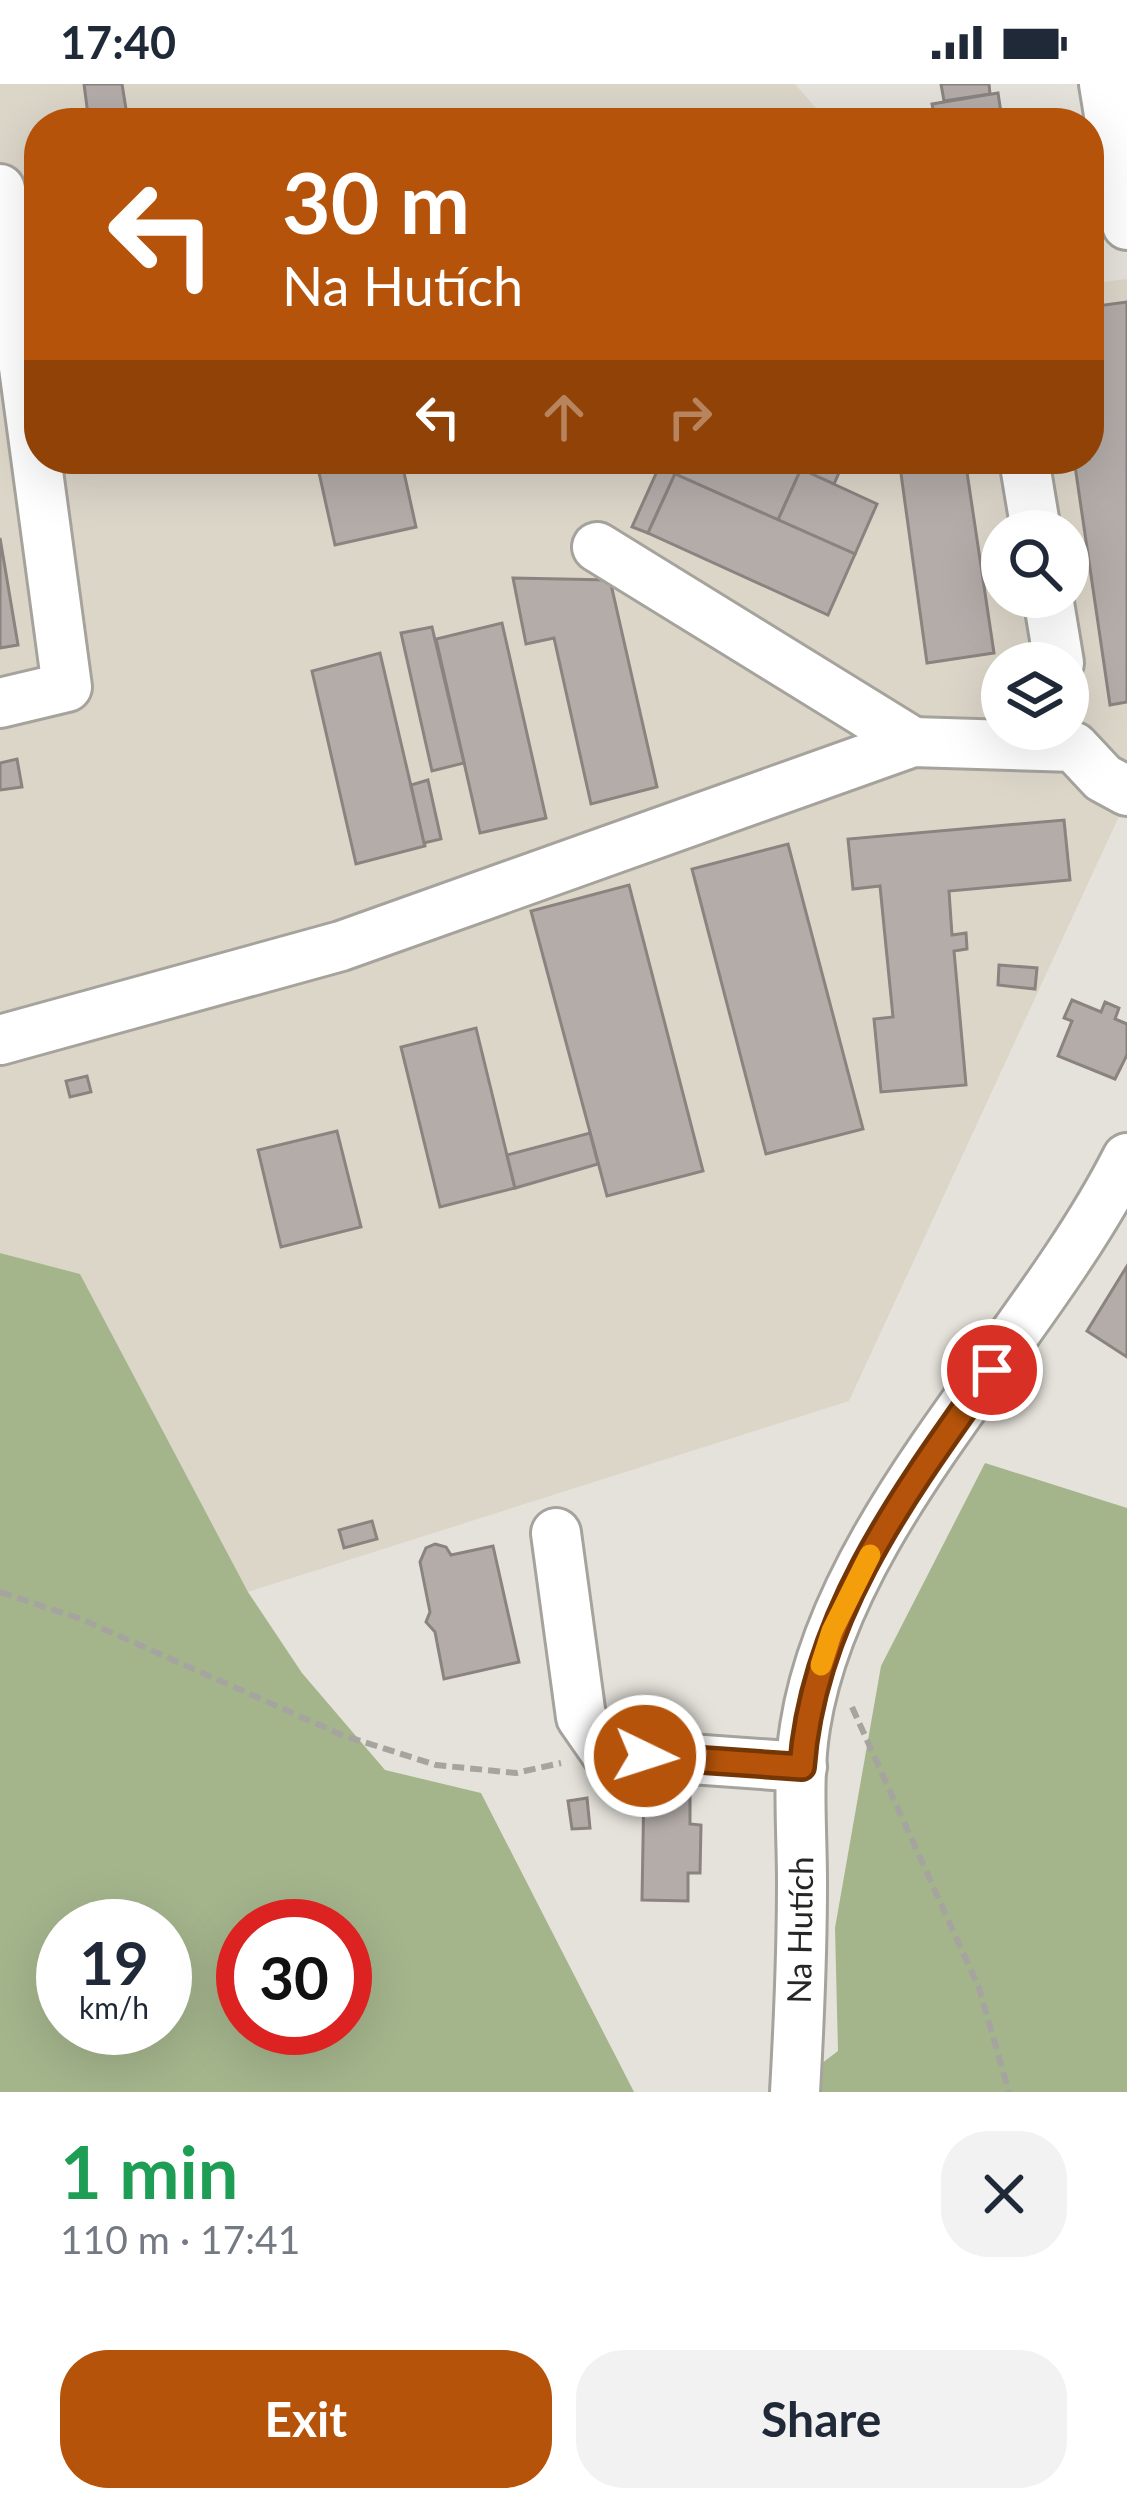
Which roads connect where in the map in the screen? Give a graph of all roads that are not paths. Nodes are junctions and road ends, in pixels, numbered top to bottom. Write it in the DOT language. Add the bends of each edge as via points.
graph roads {
  1 [pos="1104,84"];
  2 [pos="0,189"];
  3 [pos="1127,225"];
  4 [pos="24,367"];
  5 [pos="38,474"];
  6 [pos="1026,474"];
  7 [pos="1032,510"];
  8 [pos="597,547"];
  9 [pos="0,703"];
  10 [pos="981,737"];
  11 [pos="913,742"];
  12 [pos="1084,750"];
  13 [pos="1127,791"];
  14 [pos="0,1040"];
  15 [pos="1127,1158"];
  16 [pos="556,1533"];
  17 [pos="802,1767"];
  18 [pos="795,2092"];
  1 -- 3 [label="street"];
  2 -- 4 [label="street"];
  5 -- 9 [label="street" via="67,687"];
  6 -- 7 [label="street"];
  8 -- 11 [label="street"];
  10 -- 11 [label="street"];
  11 -- 14 [label="street" via="340,946"];
  12 -- 13 [label="street" via="1103,778"];
  15 -- 17 [label="street, Na Hutích" via="1067,1263 913,1482 855,1581 814,1685"];
  16 -- 17 [label="street" via="581,1717 606,1753"];
  17 -- 18 [label="street, Na Hutích"];
}
